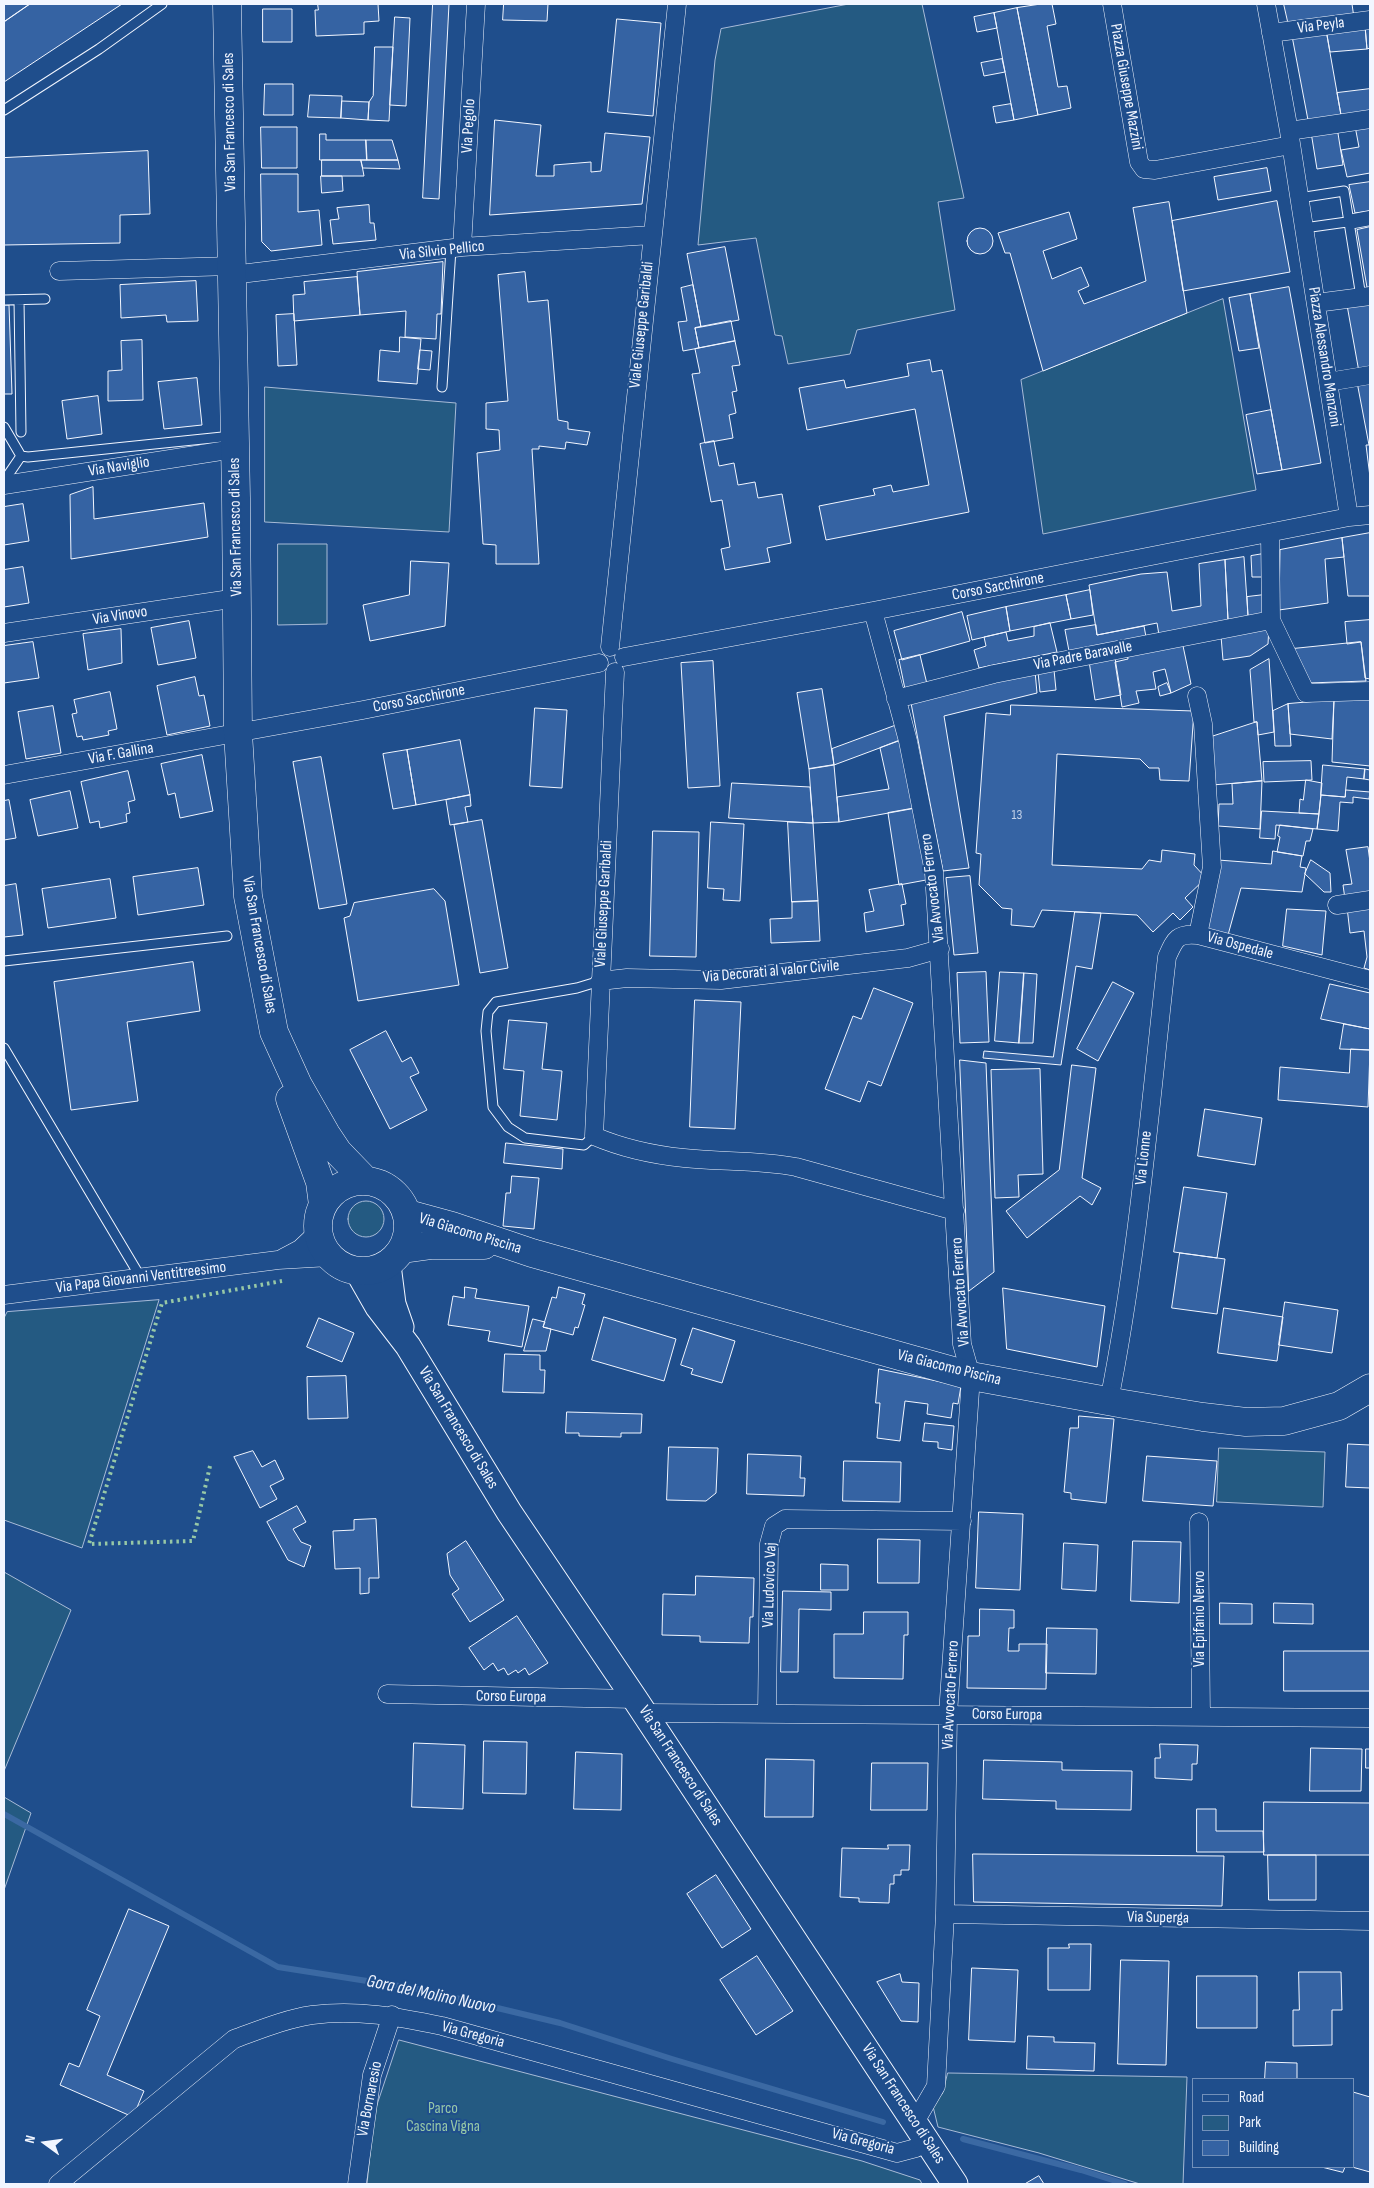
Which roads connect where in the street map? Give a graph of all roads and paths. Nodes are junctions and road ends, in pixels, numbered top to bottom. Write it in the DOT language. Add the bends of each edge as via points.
graph roads {
  1 [pos="162,4"];
  2 [pos="227,4"];
  3 [pos="476,4"];
  4 [pos="677,4"];
  5 [pos="1112,4"];
  6 [pos="1266,4"];
  7 [pos="1370,20"];
  8 [pos="1271,33"];
  9 [pos="4,110"];
  10 [pos="1370,119"];
  11 [pos="1291,145"];
  12 [pos="1299,198"];
  13 [pos="1370,218"];
  14 [pos="1352,221"];
  15 [pos="1304,228"];
  16 [pos="652,235"];
  17 [pos="457,248"];
  18 [pos="59,270"];
  19 [pos="232,271"];
  20 [pos="1365,296"];
  21 [pos="45,299"];
  22 [pos="4,300"];
  23 [pos="19,300"];
  24 [pos="1316,303"];
  25 [pos="1370,375"];
  26 [pos="1328,382"];
  27 [pos="442,387"];
  28 [pos="4,427"];
  29 [pos="21,432"];
  30 [pos="234,443"];
  31 [pos="21,456"];
  32 [pos="4,483"];
  33 [pos="1370,515"];
  34 [pos="1349,517"];
  35 [pos="1270,534"];
  36 [pos="237,598"];
  37 [pos="873,611"];
  38 [pos="1271,620"];
  39 [pos="4,633"];
  40 [pos="617,652"];
  41 [pos="599,664"];
  42 [pos="615,672"];
  43 [pos="1369,690"];
  44 [pos="1197,696"];
  45 [pos="896,699"];
  46 [pos="238,733"];
  47 [pos="4,776"];
  48 [pos="1370,900"];
  49 [pos="1337,905"];
  50 [pos="1198,935"];
  51 [pos="227,936"];
  52 [pos="940,949"];
  53 [pos="4,961"];
  54 [pos="600,980"];
  55 [pos="1370,980"];
  56 [pos="279,1046"];
  57 [pos="4,1048"];
  58 [pos="594,1136"];
  59 [pos="366,1181"];
  60 [pos="323,1205"];
  61 [pos="955,1211"];
  62 [pos="408,1214"];
  63 [pos="318,1232"];
  64 [pos="532,1253"];
  65 [pos="330,1257"];
  66 [pos="396,1257"];
  67 [pos="278,1260"];
  68 [pos="358,1272"];
  69 [pos="141,1278"];
  70 [pos="4,1295"];
  71 [pos="408,1346"];
  72 [pos="971,1376"];
  73 [pos="1370,1388"];
  74 [pos="1109,1401"];
  75 [pos="962,1522"];
  76 [pos="1199,1522"];
  77 [pos="387,1694"];
  78 [pos="640,1706"];
  79 [pos="767,1713"];
  80 [pos="948,1714"];
  81 [pos="1201,1716"];
  82 [pos="1370,1718"];
  83 [pos="945,1914"];
  84 [pos="1370,1921"];
  85 [pos="392,2015"];
  86 [pos="921,2131"];
  87 [pos="58,2184"];
  88 [pos="357,2184"];
  89 [pos="955,2184"];
  1 -- 9 [label="lane"];
  2 -- 19 [label="main road, Via San Francesco di Sales"];
  3 -- 17 [label="street, Via Pegolo"];
  4 -- 16 [label="street, Viale Giuseppe Garibaldi"];
  5 -- 11 [label="street, Piazza Giuseppe Mazzini" via="1139,162 1144,169 1155,170"];
  6 -- 8 [label="street"];
  7 -- 8 [label="street, Via Peyla"];
  8 -- 11 [label="street"];
  10 -- 11 [label="street"];
  11 -- 12 [label="street, Piazza Alessandro Manzoni"];
  12 -- 14 [label="lane" via="1344,191"];
  12 -- 15 [label="street, Piazza Alessandro Manzoni"];
  13 -- 14 [label="street"];
  14 -- 15 [label="lane"];
  14 -- 20 [label="lane"];
  15 -- 24 [label="street, Piazza Alessandro Manzoni"];
  16 -- 17 [label="street, Via Silvio Pellico"];
  16 -- 40 [label="street, Viale Giuseppe Garibaldi"];
  17 -- 19 [label="street, Via Silvio Pellico"];
  17 -- 27 [label="lane"];
  18 -- 19 [label="street, Via Silvio Pellico"];
  19 -- 30 [label="main road, Via San Francesco di Sales"];
  20 -- 24 [label="street"];
  21 -- 23 [label="lane"];
  22 -- 23 [label="lane"];
  23 -- 29 [label="lane"];
  24 -- 26 [label="street, Piazza Alessandro Manzoni"];
  25 -- 26 [label="street"];
  26 -- 34 [label="street, Piazza Alessandro Manzoni"];
  28 -- 31 [label="lane"];
  30 -- 31 [label="lane"];
  30 -- 32 [label="street, Via Naviglio"];
  30 -- 36 [label="main road, Via San Francesco di Sales"];
  31 -- 32 [label="lane"];
  33 -- 34 [label="street, Corso Sacchirone"];
  34 -- 35 [label="street, Corso Sacchirone"];
  35 -- 37 [label="street, Corso Sacchirone"];
  35 -- 38 [label="street"];
  36 -- 39 [label="street, Via Vinovo"];
  36 -- 46 [label="main road, Via San Francesco di Sales"];
  37 -- 40 [label="street, Corso Sacchirone"];
  37 -- 45 [label="street, Via Avvocato Ferrero"];
  38 -- 43 [label="street" via="1306,693"];
  38 -- 45 [label="street, Via Padre Baravalle" via="994,674"];
  40 -- 41 [label="street" via="602,651"];
  40 -- 42 [label="street" via="622,668"];
  41 -- 42 [label="street" via="604,670"];
  41 -- 46 [label="street, Corso Sacchirone"];
  42 -- 54 [label="street, Viale Giuseppe Garibaldi"];
  44 -- 50 [label="street, Via Ospedale" via="1203,724 1212,867"];
  45 -- 52 [label="street, Via Avvocato Ferrero" via="908,741 934,872"];
  46 -- 47 [label="street, Via F. Gallina"];
  46 -- 56 [label="main road, Via San Francesco di Sales" via="248,896"];
  48 -- 49 [label="street"];
  50 -- 55 [label="street, Via Ospedale"];
  50 -- 74 [label="street, Via Lionne" via="1185,934 1176,939 1167,956 1138,1208"];
  51 -- 53 [label="lane"];
  52 -- 54 [label="street, Via Decorati al valor Civile" via="908,958 721,980"];
  52 -- 61 [label="street, Via Avvocato Ferrero"];
  54 -- 58 [label="street, Viale Giuseppe Garibaldi"];
  54 -- 58 [label="lane" via="577,988 496,1002 488,1012 486,1031 493,1107 508,1126 525,1138 584,1145"];
  56 -- 59 [label="main road, Via San Francesco di Sales" via="326,1134 338,1152"];
  56 -- 60 [label="main road, Via San Francesco di Sales" via="285,1087 320,1182"];
  57 -- 69 [label="lane"];
  58 -- 61 [label="street" via="615,1145 683,1158 796,1167"];
  59 -- 60 [label="main road" via="341,1186"];
  59 -- 62 [label="main road" via="392,1191"];
  60 -- 63 [label="main road"];
  61 -- 72 [label="street, Via Avvocato Ferrero" via="962,1344"];
  62 -- 64 [label="main road, Via Giacomo Piscina"];
  62 -- 66 [label="main road" via="409,1226"];
  63 -- 65 [label="main road"];
  63 -- 67 [label="street, Via Papa Giovanni Ventitreesimo" via="300,1249"];
  64 -- 66 [label="main road, Via Giacomo Piscina" via="483,1244 432,1245"];
  64 -- 72 [label="main road, Via Giacomo Piscina"];
  65 -- 67 [label="street, Via Papa Giovanni Ventitreesimo"];
  65 -- 68 [label="main road"];
  66 -- 68 [label="main road" via="374,1271"];
  66 -- 71 [label="main road" via="392,1304"];
  67 -- 69 [label="street, Via Papa Giovanni Ventitreesimo"];
  68 -- 71 [label="main road" via="378,1307"];
  69 -- 70 [label="street, Via Papa Giovanni Ventitreesimo"];
  71 -- 78 [label="main road, Via San Francesco di Sales" via="509,1512"];
  72 -- 74 [label="main road, Via Giacomo Piscina"];
  72 -- 75 [label="street, Via Avvocato Ferrero"];
  73 -- 74 [label="main road, Via Giacomo Piscina" via="1339,1406 1284,1421 1246,1422"];
  75 -- 79 [label="street, Via Ludovico Vaj" via="785,1519 774,1526 769,1544"];
  75 -- 80 [label="street, Via Avvocato Ferrero"];
  76 -- 81 [label="street, Via Epifanio Nervo"];
  77 -- 78 [label="street, Corso Europa"];
  78 -- 79 [label="street, Corso Europa"];
  78 -- 86 [label="main road, Via San Francesco di Sales"];
  79 -- 80 [label="street, Corso Europa"];
  80 -- 81 [label="street, Corso Europa"];
  80 -- 83 [label="street, Via Avvocato Ferrero"];
  81 -- 82 [label="street, Corso Europa"];
  83 -- 84 [label="street, Via Superga"];
  83 -- 86 [label="street, Via Avvocato Ferrero" via="936,2086"];
  85 -- 86 [label="street, Via Gregoria" via="468,2033 897,2153 916,2148"];
  85 -- 87 [label="street, Via Gregoria" via="311,2016 234,2039"];
  85 -- 88 [label="street, Via Bornaresio" via="372,2075"];
  86 -- 89 [label="main road, Via San Francesco di Sales"];
}
